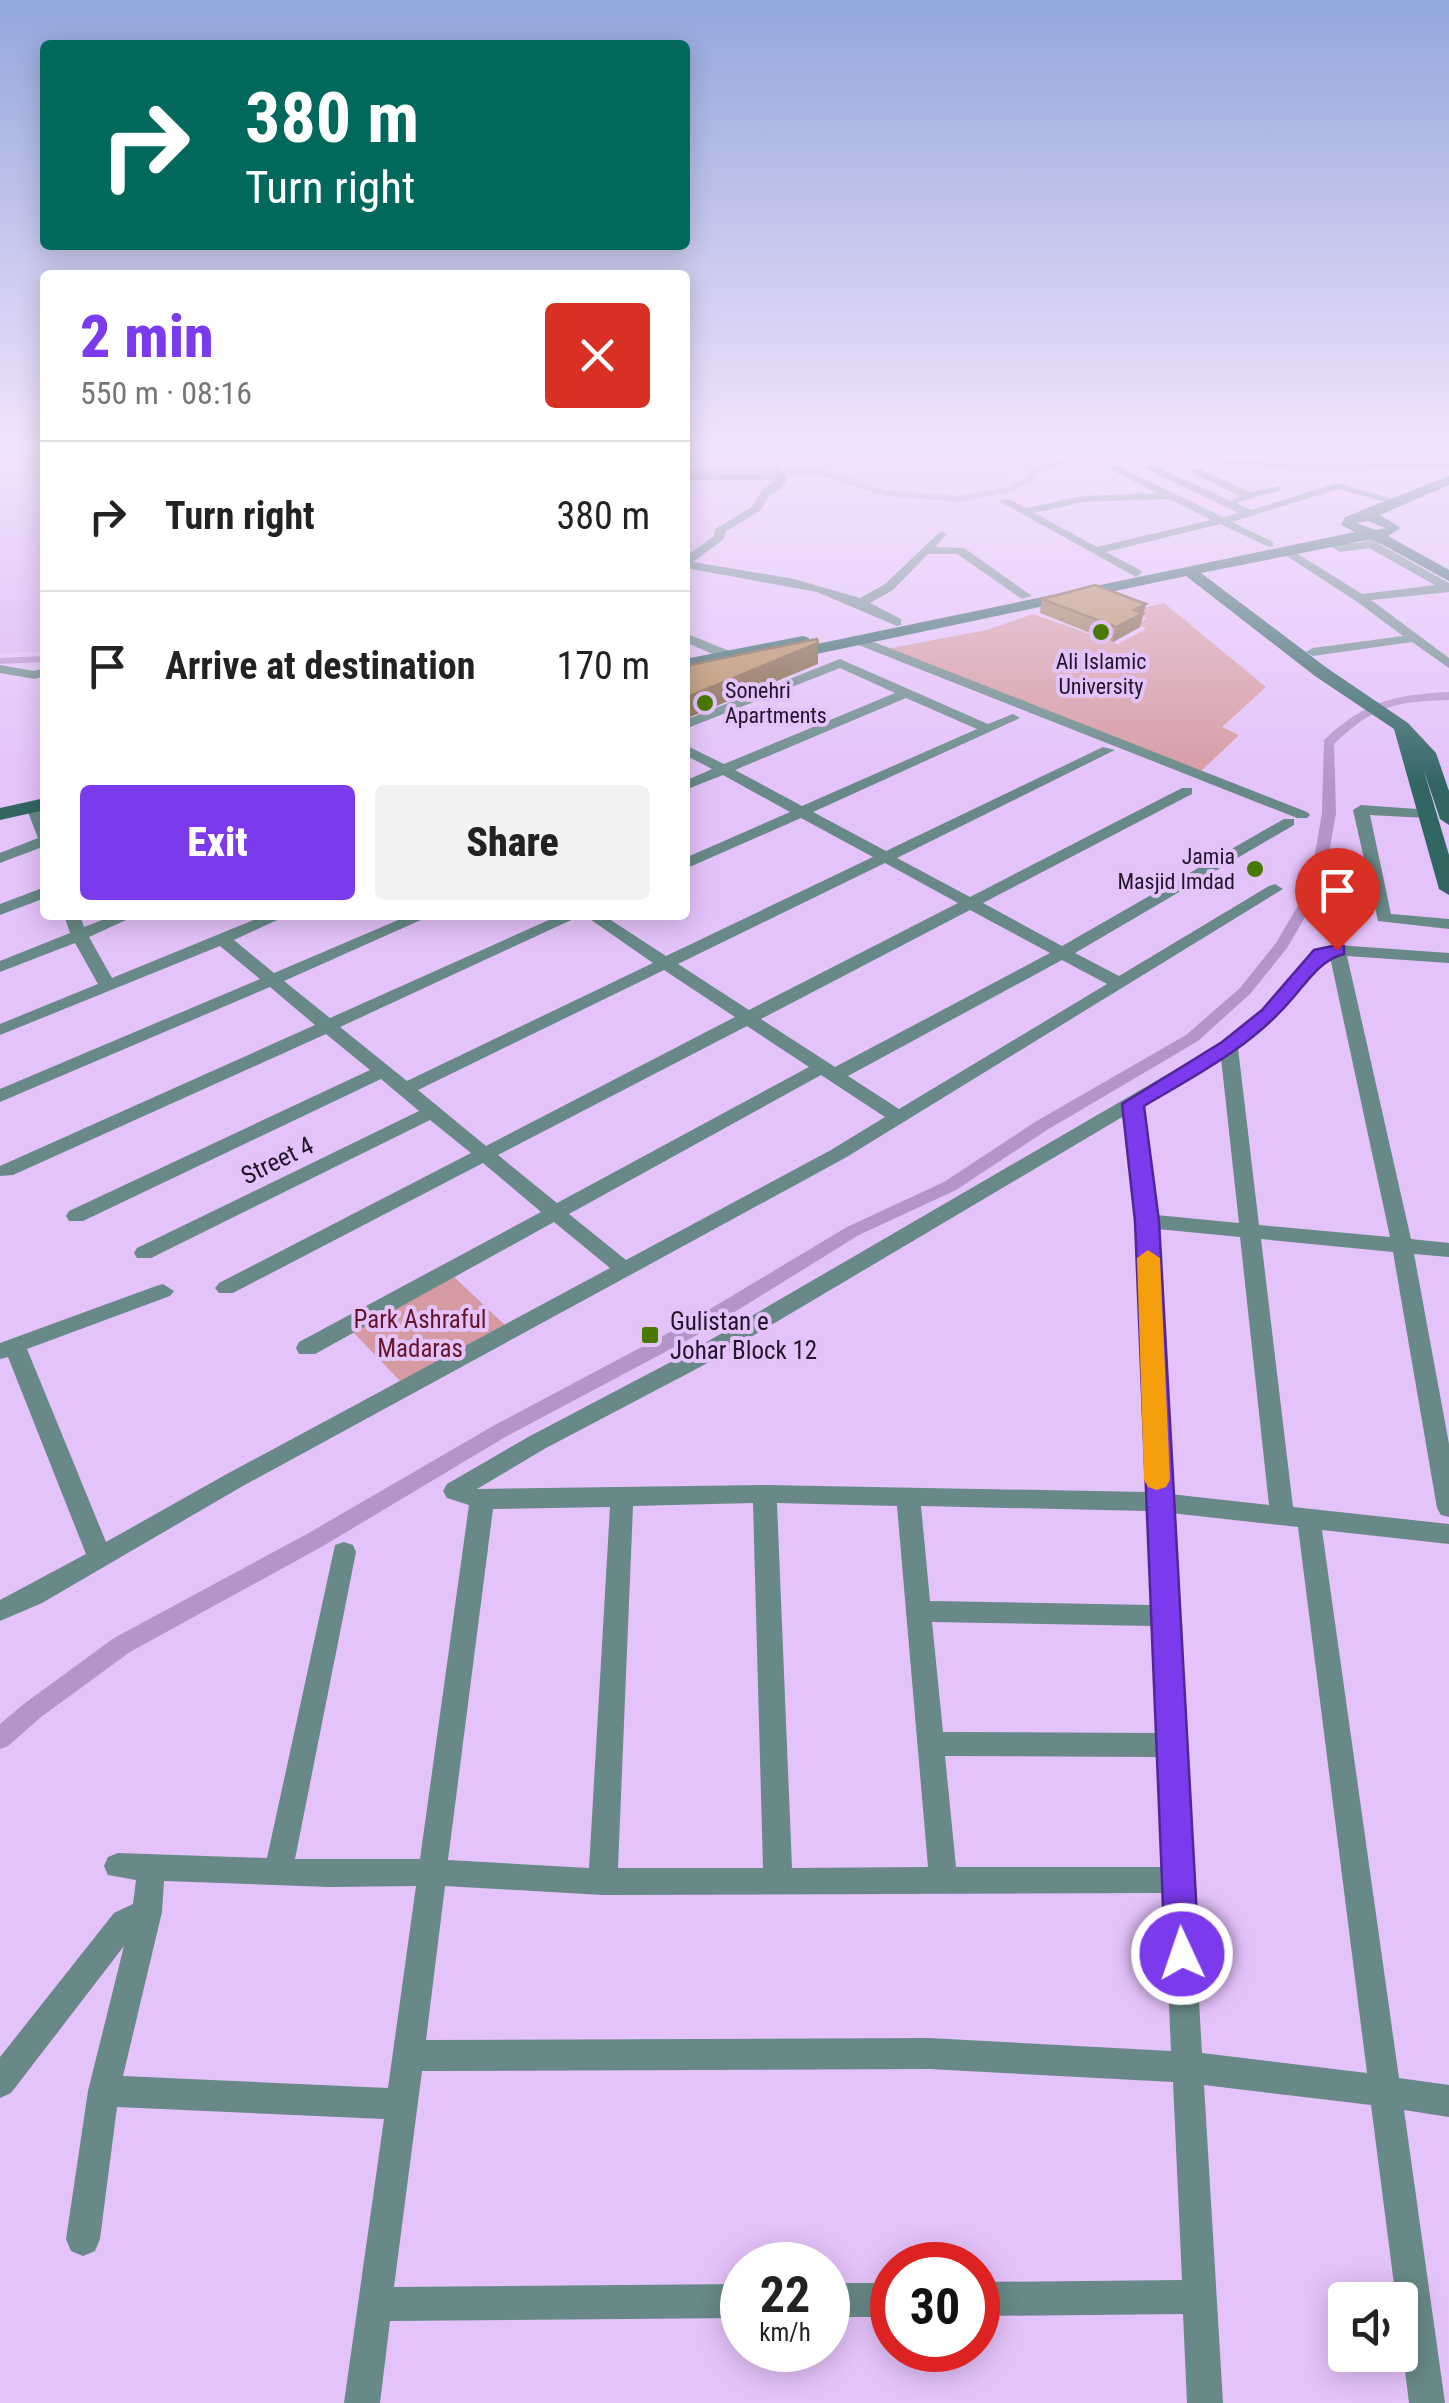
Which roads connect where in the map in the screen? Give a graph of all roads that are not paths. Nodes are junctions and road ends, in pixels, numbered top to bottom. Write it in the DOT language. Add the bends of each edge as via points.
graph roads {
  1 [pos="914,561"];
  2 [pos="976,561"];
  3 [pos="1116,561"];
  4 [pos="1190,561"];
  5 [pos="1238,561"];
  6 [pos="1302,561"];
  7 [pos="1417,561"];
  8 [pos="1426,561"];
  9 [pos="690,564"];
  10 [pos="1196,570"];
  11 [pos="1136,573"];
  12 [pos="1449,576"];
  13 [pos="1095,586"];
  14 [pos="1449,587"];
  15 [pos="1026,596"];
  16 [pos="1360,598"];
  17 [pos="864,601"];
  18 [pos="897,622"];
  19 [pos="1415,638"];
  20 [pos="690,639"];
  21 [pos="860,640"];
  22 [pos="1313,652"];
  23 [pos="727,655"];
  24 [pos="690,663"];
  25 [pos="1449,664"];
  26 [pos="0,670"];
  27 [pos="40,674"];
  28 [pos="690,674"];
  29 [pos="1354,691"];
  30 [pos="908,692"];
  31 [pos="1013,718"];
  32 [pos="690,723"];
  33 [pos="1399,724"];
  34 [pos="988,729"];
  35 [pos="1108,750"];
  36 [pos="690,752"];
  37 [pos="725,770"];
  38 [pos="1440,770"];
  39 [pos="690,784"];
  40 [pos="1187,791"];
  41 [pos="0,800"];
  42 [pos="40,801"];
  43 [pos="40,801"];
  44 [pos="802,812"];
  45 [pos="1426,813"];
  46 [pos="0,814"];
  47 [pos="1449,820"];
  48 [pos="40,842"];
  49 [pos="882,856"];
  50 [pos="0,858"];
  51 [pos="690,862"];
  52 [pos="1449,889"];
  53 [pos="1275,890"];
  54 [pos="40,894"];
  55 [pos="969,903"];
  56 [pos="0,910"];
  57 [pos="74,920"];
  58 [pos="116,920"];
  59 [pos="268,920"];
  60 [pos="412,920"];
  61 [pos="563,920"];
  62 [pos="600,920"];
  63 [pos="1449,924"];
  64 [pos="79,935"];
  65 [pos="222,939"];
  66 [pos="1337,950"];
  67 [pos="1062,952"];
  68 [pos="1449,958"];
  69 [pos="664,962"];
  70 [pos="0,966"];
  71 [pos="271,979"];
  72 [pos="1118,983"];
  73 [pos="108,986"];
  74 [pos="748,1017"];
  75 [pos="329,1026"];
  76 [pos="0,1030"];
  77 [pos="1229,1046"];
  78 [pos="383,1071"];
  79 [pos="828,1071"];
  80 [pos="405,1090"];
  81 [pos="0,1096"];
  82 [pos="1132,1104"];
  83 [pos="431,1112"];
  84 [pos="898,1117"];
  85 [pos="484,1155"];
  86 [pos="6,1171"];
  87 [pos="552,1211"];
  88 [pos="76,1216"];
  89 [pos="1147,1221"];
  90 [pos="1248,1232"];
  91 [pos="1402,1246"];
  92 [pos="1449,1250"];
  93 [pos="144,1254"];
  94 [pos="625,1270"];
  95 [pos="226,1288"];
  96 [pos="163,1291"];
  97 [pos="307,1348"];
  98 [pos="8,1349"];
  99 [pos="766,1494"];
  100 [pos="622,1497"];
  101 [pos="482,1500"];
  102 [pos="908,1500"];
  103 [pos="1158,1502"];
  104 [pos="1449,1508"];
  105 [pos="1295,1517"];
  106 [pos="1449,1534"];
  107 [pos="344,1552"];
  108 [pos="100,1558"];
  109 [pos="0,1611"];
  110 [pos="918,1611"];
  111 [pos="1164,1616"];
  112 [pos="930,1744"];
  113 [pos="1171,1745"];
  114 [pos="118,1866"];
  115 [pos="151,1868"];
  116 [pos="279,1870"];
  117 [pos="433,1872"];
  118 [pos="1178,1880"];
  119 [pos="943,1881"];
  120 [pos="603,1882"];
  121 [pos="778,1882"];
  122 [pos="147,1912"];
  123 [pos="406,2056"];
  124 [pos="1188,2066"];
  125 [pos="0,2082"];
  126 [pos="1386,2090"];
  127 [pos="104,2091"];
  128 [pos="1449,2101"];
  129 [pos="400,2104"];
  130 [pos="83,2239"];
  131 [pos="1199,2298"];
  132 [pos="1000,2299"];
  133 [pos="720,2301"];
  134 [pos="374,2304"];
  135 [pos="362,2403"];
  136 [pos="1206,2403"];
  137 [pos="1427,2403"];
  1 -- 17 [label="street" via="886,590"];
  2 -- 15 [label="street"];
  3 -- 11 [label="street"];
  4 -- 11 [label="main road"];
  5 -- 10 [label="main road"];
  6 -- 16 [label="street"];
  7 -- 14 [label="street"];
  8 -- 12 [label="main road"];
  9 -- 17 [label="street"];
  10 -- 13 [label="main road"];
  10 -- 22 [label="main road"];
  10 -- 29 [label="main road"];
  11 -- 13 [label="main road"];
  13 -- 15 [label="main road"];
  13 -- 21 [label="main road"];
  14 -- 16 [label="street"];
  15 -- 18 [label="main road"];
  16 -- 19 [label="street"];
  17 -- 18 [label="street"];
  18 -- 23 [label="main road"];
  19 -- 22 [label="street"];
  19 -- 25 [label="street"];
  20 -- 23 [label="street"];
  21 -- 28 [label="main road"];
  21 -- 67 [label="street" via="1295,818"];
  22 -- 29 [label="main road"];
  23 -- 24 [label="main road"];
  26 -- 27 [label="street"];
  29 -- 33 [label="main road"];
  30 -- 32 [label="street" via="840,664"];
  30 -- 34 [label="street"];
  30 -- 37 [label="street"];
  31 -- 34 [label="street"];
  33 -- 38 [label="main road"];
  33 -- 45 [label="main road"];
  34 -- 44 [label="street"];
  35 -- 49 [label="street"];
  36 -- 37 [label="street"];
  37 -- 39 [label="street"];
  37 -- 44 [label="street"];
  38 -- 47 [label="main road"];
  40 -- 55 [label="street"];
  41 -- 42 [label="main road"];
  43 -- 46 [label="main road"];
  44 -- 49 [label="street"];
  44 -- 51 [label="street"];
  45 -- 52 [label="main road"];
  45 -- 63 [label="street" via="1361,810 1384,918"];
  48 -- 50 [label="street"];
  49 -- 55 [label="street"];
  49 -- 69 [label="street"];
  53 -- 72 [label="street"];
  54 -- 56 [label="street"];
  55 -- 67 [label="street"];
  55 -- 74 [label="street"];
  57 -- 64 [label="street"];
  58 -- 64 [label="street"];
  59 -- 65 [label="street"];
  60 -- 71 [label="street"];
  61 -- 75 [label="street"];
  62 -- 69 [label="street"];
  64 -- 70 [label="street"];
  64 -- 73 [label="street"];
  65 -- 71 [label="street"];
  65 -- 73 [label="street"];
  66 -- 68 [label="street"];
  66 -- 77 [label="street" via="1321,954 1269,1014"];
  66 -- 91 [label="street"];
  67 -- 72 [label="street"];
  67 -- 79 [label="street"];
  69 -- 74 [label="street"];
  69 -- 80 [label="street"];
  71 -- 75 [label="street"];
  71 -- 81 [label="street"];
  72 -- 84 [label="street"];
  73 -- 76 [label="street"];
  74 -- 79 [label="street"];
  74 -- 85 [label="street"];
  75 -- 78 [label="street"];
  75 -- 86 [label="street"];
  77 -- 82 [label="street"];
  77 -- 90 [label="street"];
  78 -- 80 [label="street"];
  78 -- 88 [label="street"];
  79 -- 84 [label="street"];
  79 -- 87 [label="street"];
  80 -- 83 [label="street"];
  82 -- 89 [label="street"];
  82 -- 101 [label="street" via="455,1491"];
  83 -- 85 [label="street"];
  83 -- 93 [label="street, Street 4"];
  84 -- 94 [label="street"];
  85 -- 87 [label="street"];
  85 -- 95 [label="street"];
  87 -- 94 [label="street"];
  87 -- 97 [label="street"];
  89 -- 90 [label="street"];
  89 -- 103 [label="street"];
  90 -- 91 [label="street"];
  90 -- 105 [label="street"];
  91 -- 92 [label="street"];
  91 -- 104 [label="street"];
  94 -- 108 [label="street"];
  96 -- 98 [label="street"];
  98 -- 108 [label="street"];
  99 -- 100 [label="street"];
  99 -- 102 [label="street"];
  99 -- 121 [label="street"];
  100 -- 101 [label="street"];
  100 -- 120 [label="street"];
  101 -- 117 [label="street"];
  102 -- 103 [label="street"];
  102 -- 110 [label="street"];
  103 -- 105 [label="street"];
  103 -- 111 [label="street"];
  105 -- 106 [label="street"];
  105 -- 126 [label="street"];
  107 -- 116 [label="street"];
  108 -- 109 [label="street"];
  110 -- 111 [label="street"];
  110 -- 112 [label="street"];
  111 -- 113 [label="street"];
  112 -- 113 [label="street"];
  112 -- 119 [label="street"];
  113 -- 118 [label="street"];
  114 -- 115 [label="street"];
  115 -- 116 [label="street"];
  115 -- 122 [label="street"];
  116 -- 117 [label="street"];
  117 -- 120 [label="street"];
  117 -- 123 [label="street"];
  118 -- 119 [label="street"];
  118 -- 124 [label="street"];
  119 -- 121 [label="street"];
  120 -- 121 [label="street"];
  122 -- 125 [label="street" via="124,1922"];
  122 -- 127 [label="street"];
  123 -- 124 [label="street" via="869,2050"];
  123 -- 129 [label="street"];
  124 -- 126 [label="street"];
  124 -- 131 [label="street"];
  126 -- 128 [label="street"];
  126 -- 137 [label="street"];
  127 -- 129 [label="street"];
  127 -- 130 [label="street"];
  129 -- 134 [label="street"];
  131 -- 132 [label="street"];
  131 -- 136 [label="street"];
  133 -- 134 [label="street"];
  134 -- 135 [label="street"];
}
